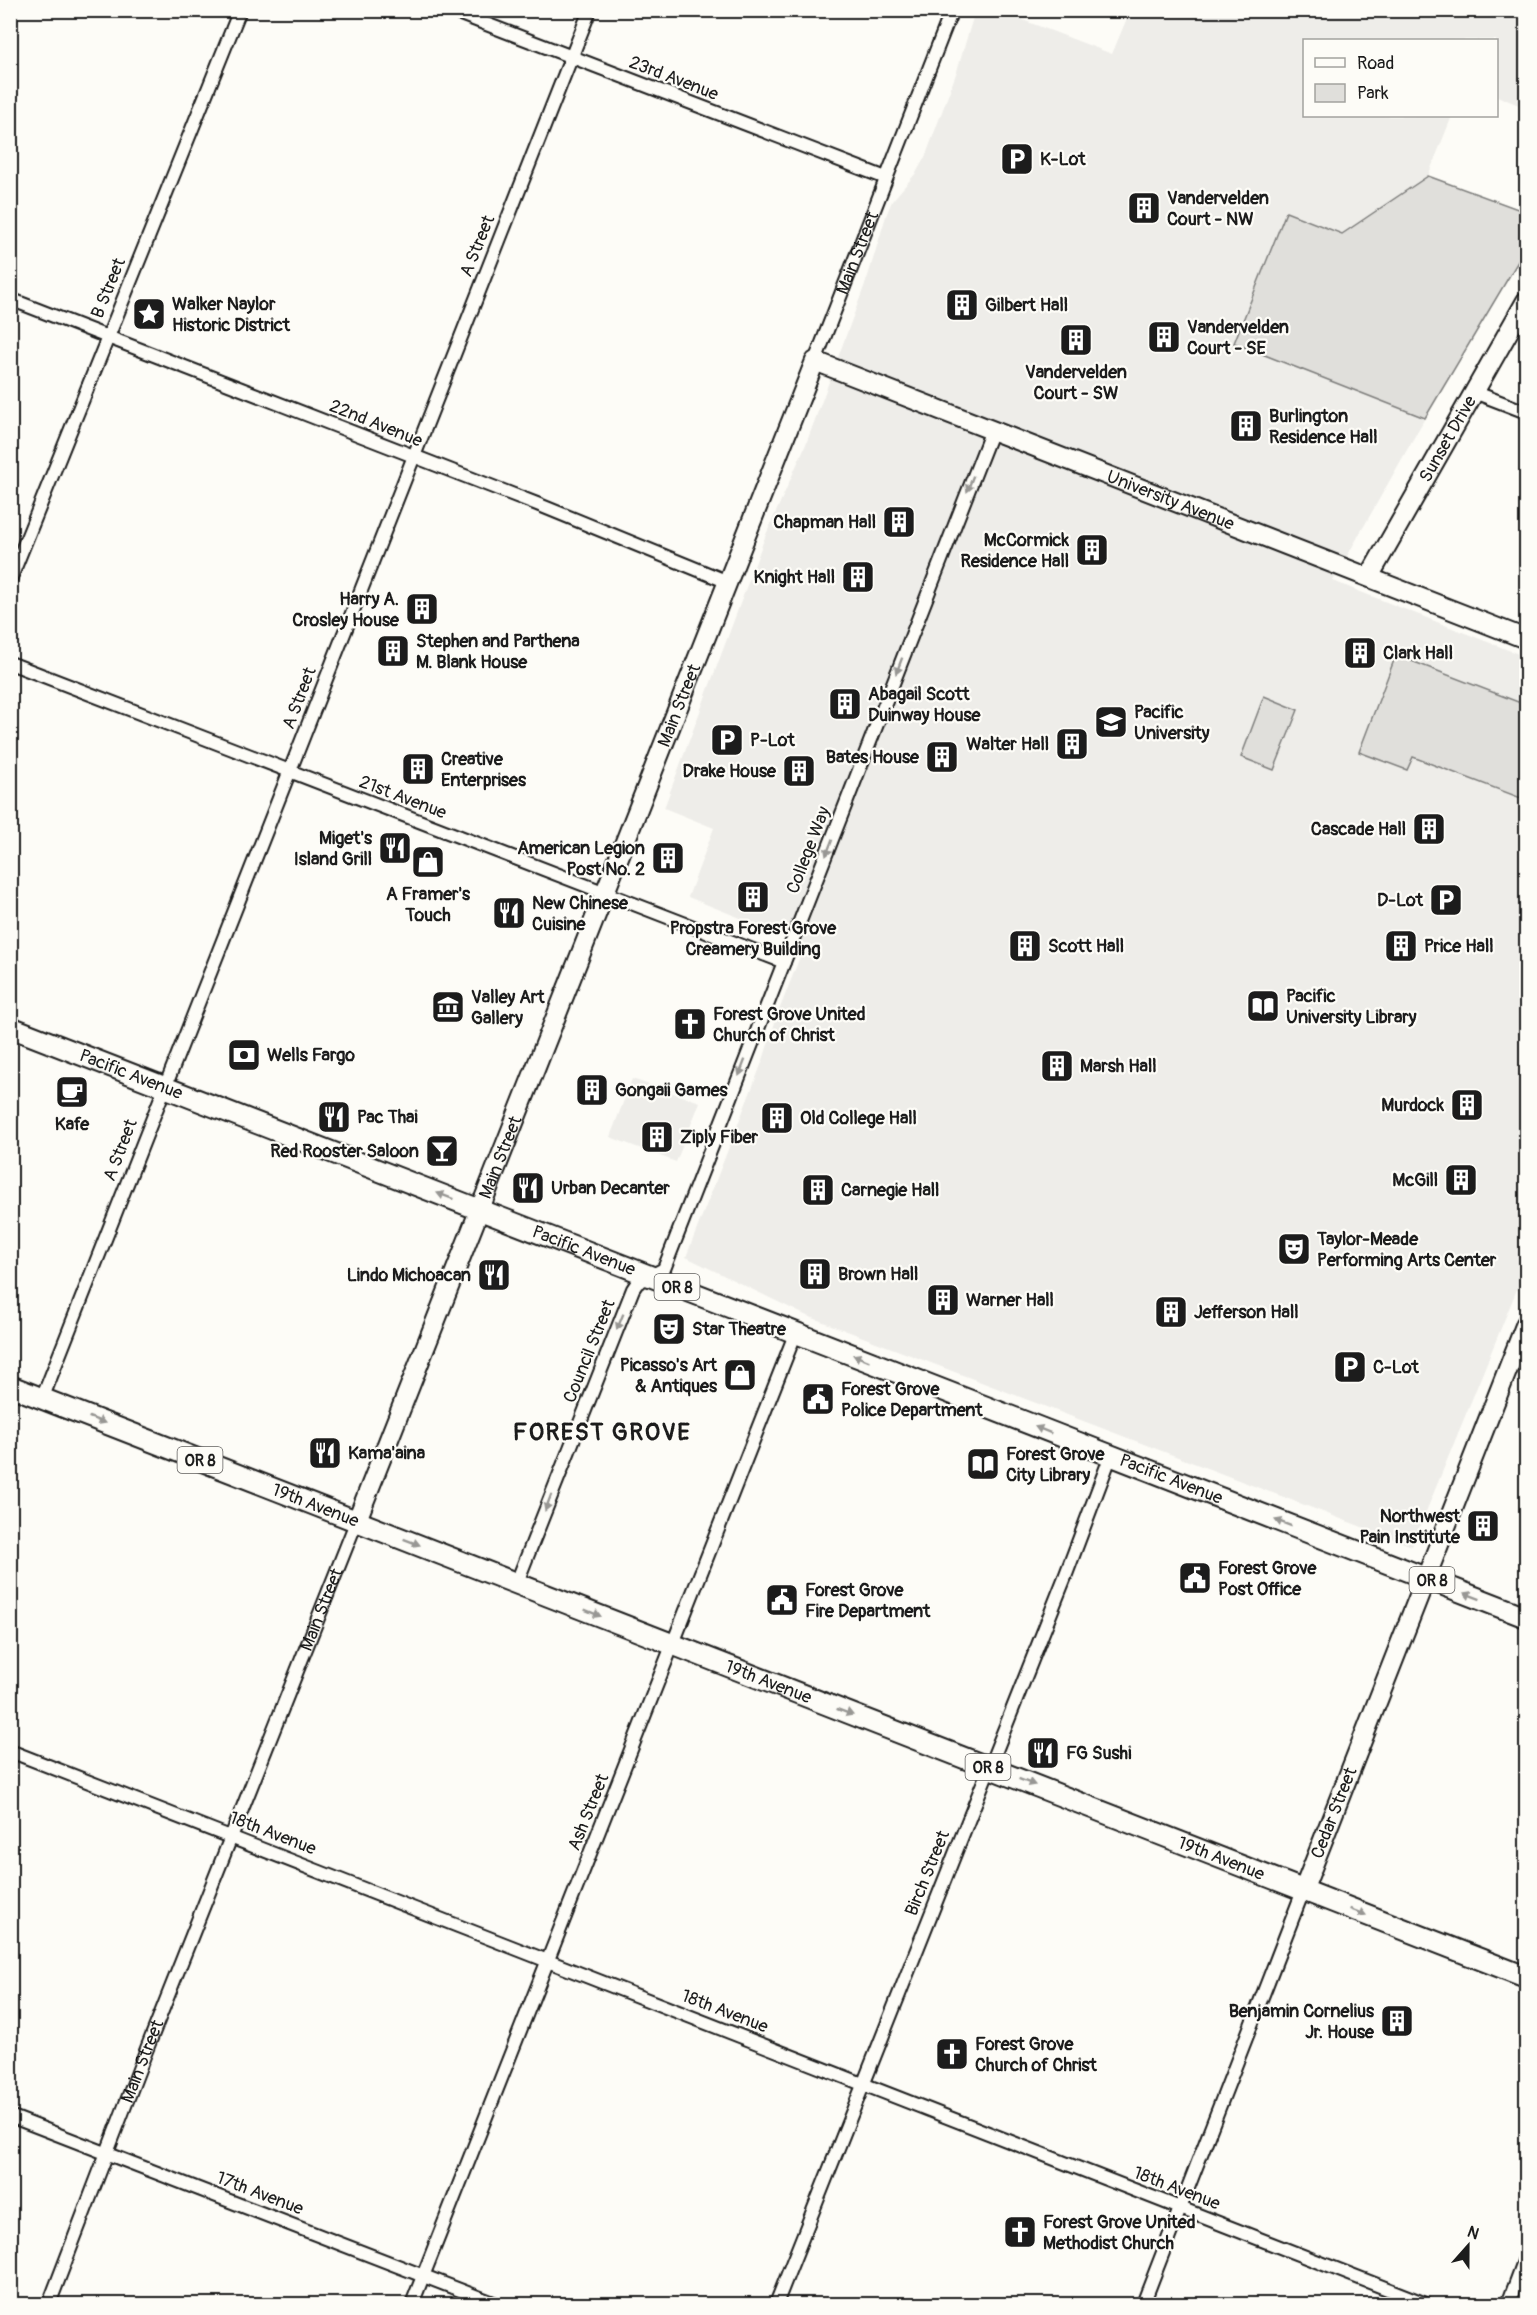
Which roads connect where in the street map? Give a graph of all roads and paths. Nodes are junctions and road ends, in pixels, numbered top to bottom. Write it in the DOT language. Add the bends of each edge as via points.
graph roads {
  1 [pos="240,10"];
  2 [pos="450,10"];
  3 [pos="590,10"];
  4 [pos="952,10"];
  5 [pos="571,58"];
  6 [pos="886,178"];
  7 [pos="10,299"];
  8 [pos="1527,301"];
  9 [pos="108,336"];
  10 [pos="814,361"];
  11 [pos="1474,392"];
  12 [pos="1527,412"];
  13 [pos="992,430"];
  14 [pos="412,457"];
  15 [pos="1369,577"];
  16 [pos="10,580"];
  17 [pos="728,582"];
  18 [pos="1527,639"];
  19 [pos="10,663"];
  20 [pos="289,772"];
  21 [pos="606,894"];
  22 [pos="784,962"];
  23 [pos="10,1027"];
  24 [pos="164,1086"];
  25 [pos="481,1210"];
  26 [pos="652,1277"];
  27 [pos="1527,1323"];
  28 [pos="796,1332"];
  29 [pos="10,1386"];
  30 [pos="42,1399"];
  31 [pos="1111,1455"];
  32 [pos="357,1521"];
  33 [pos="1426,1578"];
  34 [pos="517,1582"];
  35 [pos="1527,1617"];
  36 [pos="673,1645"];
  37 [pos="10,1751"];
  38 [pos="988,1767"];
  39 [pos="231,1836"];
  40 [pos="1303,1891"];
  41 [pos="548,1961"];
  42 [pos="1527,1977"];
  43 [pos="863,2084"];
  44 [pos="10,2116"];
  45 [pos="107,2153"];
  46 [pos="1181,2209"];
  47 [pos="1527,2256"];
  48 [pos="424,2276"];
  49 [pos="49,2304"];
  50 [pos="412,2304"];
  51 [pos="496,2304"];
  52 [pos="776,2304"];
  53 [pos="1143,2304"];
  54 [pos="1426,2304"];
  55 [pos="1508,2304"];
  1 -- 9 [label="street, B Street"];
  2 -- 5 [label="street, 23rd Avenue"];
  3 -- 5 [label="street, A Street"];
  4 -- 6 [label="street, Main Street"];
  5 -- 6 [label="street, 23rd Avenue"];
  5 -- 14 [label="street, A Street"];
  6 -- 10 [label="street, Main Street"];
  7 -- 9 [label="street, 22nd Avenue"];
  8 -- 11 [label="street, Sunset Drive"];
  9 -- 14 [label="street, 22nd Avenue"];
  9 -- 16 [label="street, B Street"];
  10 -- 13 [label="street, University Avenue"];
  10 -- 17 [label="street, Main Street"];
  11 -- 12 [label="street"];
  11 -- 15 [label="street, Sunset Drive"];
  13 -- 15 [label="street, University Avenue"];
  13 -- 22 [label="street, College Way, one-way"];
  14 -- 17 [label="street, 22nd Avenue"];
  14 -- 20 [label="street, A Street"];
  15 -- 18 [label="street, University Avenue"];
  17 -- 21 [label="street, Main Street"];
  19 -- 20 [label="street, 21st Avenue"];
  20 -- 21 [label="street, 21st Avenue"];
  20 -- 24 [label="street, A Street"];
  21 -- 22 [label="street, 21st Avenue"];
  21 -- 25 [label="street, Main Street"];
  22 -- 26 [label="street, College Way, one-way" via="664,1269"];
  23 -- 24 [label="main road, Pacific Avenue / OR 8"];
  25 -- 24 [label="main road, Pacific Avenue / OR 8, one-way"];
  24 -- 30 [label="street, A Street"];
  25 -- 26 [label="main road, Pacific Avenue / OR 8"];
  25 -- 32 [label="street, Main Street"];
  26 -- 28 [label="main road, Pacific Avenue / OR 8"];
  26 -- 34 [label="street, Council Street, one-way" via="633,1289"];
  27 -- 33 [label="street, Cedar Street"];
  31 -- 28 [label="main road, Pacific Avenue / OR 8, one-way"];
  28 -- 36 [label="street, Ash Street"];
  29 -- 30 [label="main road, 19th Avenue / OR 8"];
  30 -- 32 [label="main road, 19th Avenue / OR 8, one-way"];
  33 -- 31 [label="main road, Pacific Avenue / OR 8, one-way"];
  31 -- 38 [label="street, Birch Street"];
  32 -- 34 [label="main road, 19th Avenue / OR 8, one-way"];
  32 -- 39 [label="street, Main Street"];
  35 -- 33 [label="main road, Pacific Avenue / OR 8, one-way"];
  33 -- 40 [label="street, Cedar Street"];
  34 -- 36 [label="main road, 19th Avenue / OR 8, one-way"];
  36 -- 38 [label="main road, 19th Avenue / OR 8, one-way"];
  36 -- 41 [label="street, Ash Street"];
  37 -- 39 [label="street, 18th Avenue"];
  38 -- 40 [label="main road, 19th Avenue / OR 8, one-way"];
  38 -- 43 [label="street, Birch Street"];
  39 -- 41 [label="street, 18th Avenue"];
  39 -- 45 [label="street, Main Street"];
  40 -- 42 [label="main road, 19th Avenue / OR 8, one-way"];
  40 -- 46 [label="street, Cedar Street"];
  41 -- 43 [label="street, 18th Avenue"];
  41 -- 48 [label="street, Ash Street"];
  43 -- 46 [label="street, 18th Avenue"];
  43 -- 52 [label="street, Birch Street"];
  44 -- 45 [label="street, 17th Avenue"];
  45 -- 48 [label="street, 17th Avenue"];
  45 -- 49 [label="street, Main Street"];
  46 -- 53 [label="street, Cedar Street"];
  46 -- 54 [label="street, 18th Avenue"];
  47 -- 55 [label="street"];
  48 -- 50 [label="street, Ash Street"];
  48 -- 51 [label="street, 17th Avenue"];
}
